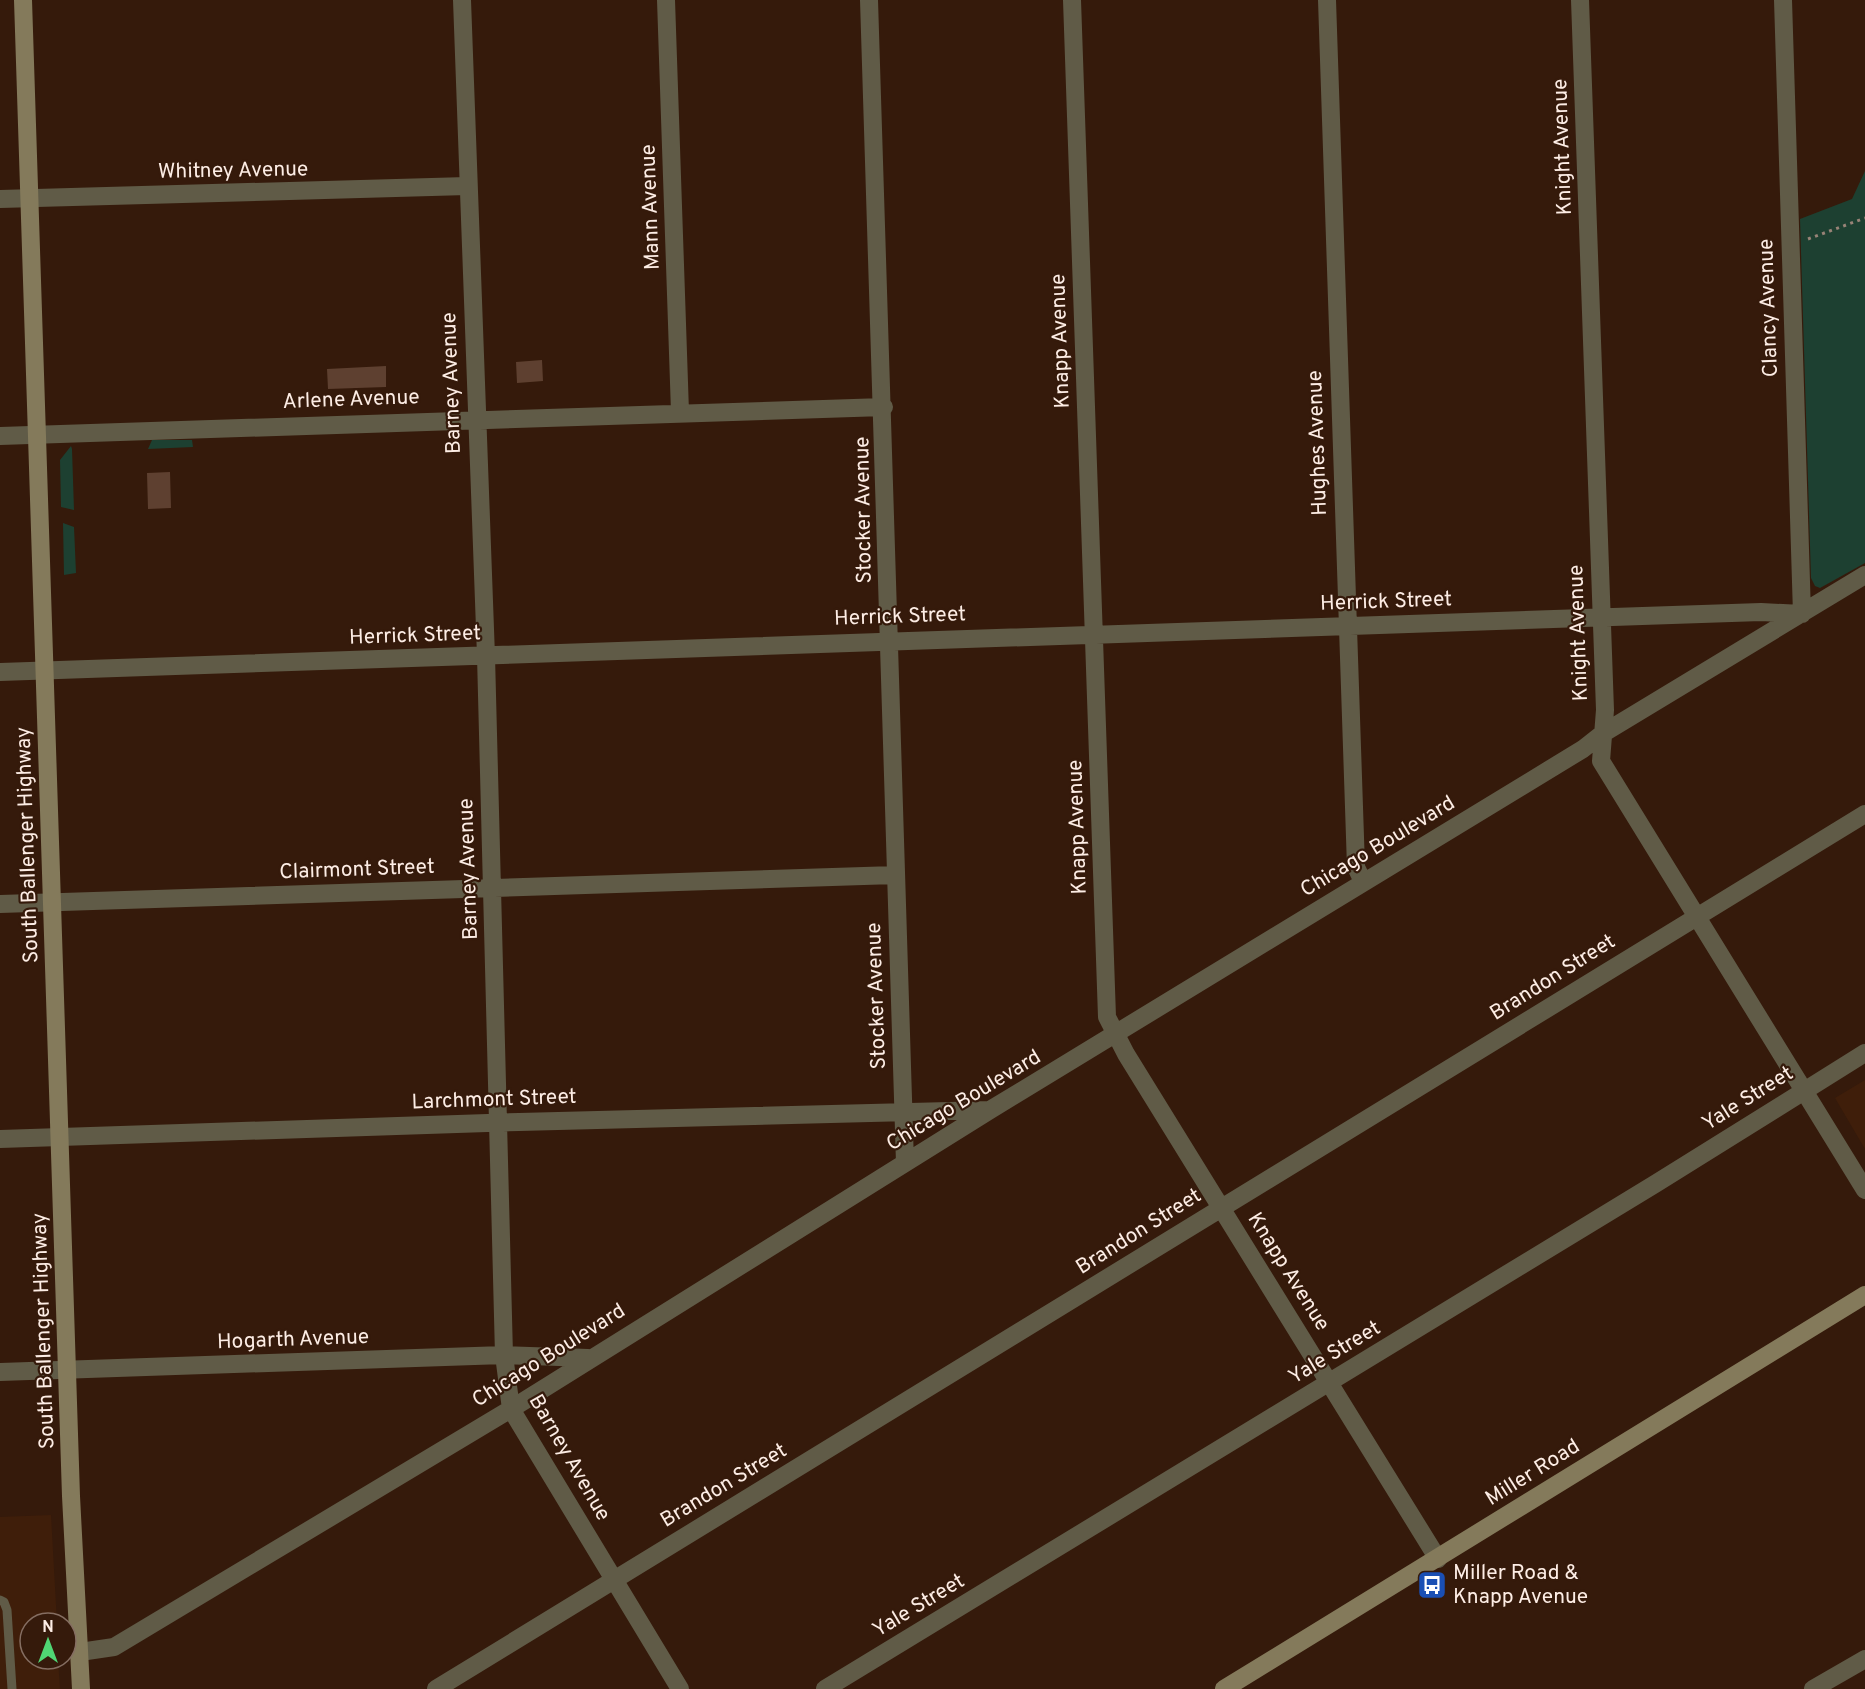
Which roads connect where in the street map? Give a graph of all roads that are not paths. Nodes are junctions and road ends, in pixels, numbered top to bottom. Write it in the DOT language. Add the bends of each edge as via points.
graph roads {
  1 [pos="23,0"];
  2 [pos="462,0"];
  3 [pos="666,0"];
  4 [pos="869,0"];
  5 [pos="1072,0"];
  6 [pos="1327,0"];
  7 [pos="1580,0"];
  8 [pos="1783,0"];
  9 [pos="467,186"];
  10 [pos="30,198"];
  11 [pos="0,199"];
  12 [pos="884,407"];
  13 [pos="680,412"];
  14 [pos="476,418"];
  15 [pos="37,435"];
  16 [pos="0,436"];
  17 [pos="1865,575"];
  18 [pos="1802,614"];
  19 [pos="1601,617"];
  20 [pos="1347,626"];
  21 [pos="1093,633"];
  22 [pos="889,639"];
  23 [pos="486,656"];
  24 [pos="44,671"];
  25 [pos="0,672"];
  26 [pos="1602,734"];
  27 [pos="1865,814"];
  28 [pos="896,874"];
  29 [pos="1363,882"];
  30 [pos="491,889"];
  31 [pos="53,903"];
  32 [pos="0,904"];
  33 [pos="1697,916"];
  34 [pos="1115,1035"];
  35 [pos="1865,1053"];
  36 [pos="1803,1091"];
  37 [pos="990,1110"];
  38 [pos="904,1111"];
  39 [pos="499,1122"];
  40 [pos="61,1137"];
  41 [pos="0,1139"];
  42 [pos="906,1163"];
  43 [pos="1865,1190"];
  44 [pos="1222,1208"];
  45 [pos="1865,1294"];
  46 [pos="504,1355"];
  47 [pos="588,1358"];
  48 [pos="68,1370"];
  49 [pos="0,1372"];
  50 [pos="1329,1383"];
  51 [pos="511,1409"];
  52 [pos="1438,1558"];
  53 [pos="614,1581"];
  54 [pos="0,1600"];
  55 [pos="80,1652"];
  56 [pos="1865,1659"];
  57 [pos="12,1689"];
  58 [pos="81,1689"];
  59 [pos="436,1689"];
  60 [pos="680,1689"];
  61 [pos="825,1689"];
  62 [pos="1224,1689"];
  63 [pos="1813,1689"];
  1 -- 10 [label="main road, South Ballenger Highway"];
  2 -- 9 [label="street, Barney Avenue"];
  3 -- 13 [label="street, Mann Avenue"];
  4 -- 12 [label="street, Stocker Avenue"];
  5 -- 21 [label="street, Knapp Avenue"];
  6 -- 20 [label="street, Hughes Avenue"];
  7 -- 19 [label="street, Knight Avenue"];
  8 -- 18 [label="street, Clancy Avenue"];
  9 -- 10 [label="street, Whitney Avenue"];
  9 -- 14 [label="street, Barney Avenue"];
  10 -- 11 [label="street, Whitney Avenue"];
  10 -- 15 [label="main road, South Ballenger Highway"];
  12 -- 13 [label="street, Arlene Avenue"];
  12 -- 22 [label="street, Stocker Avenue"];
  13 -- 14 [label="street, Arlene Avenue"];
  14 -- 15 [label="street, Arlene Avenue"];
  14 -- 23 [label="street, Barney Avenue"];
  15 -- 16 [label="street, Arlene Avenue"];
  15 -- 24 [label="main road, South Ballenger Highway"];
  17 -- 18 [label="street, Chicago Boulevard"];
  18 -- 19 [label="street, Herrick Street"];
  18 -- 26 [label="street, Chicago Boulevard"];
  19 -- 20 [label="street, Herrick Street"];
  19 -- 26 [label="street, Knight Avenue" via="1605,710"];
  20 -- 21 [label="street, Herrick Street"];
  20 -- 29 [label="street, Hughes Avenue" via="1356,867"];
  21 -- 22 [label="street, Herrick Street"];
  21 -- 34 [label="street, Knapp Avenue" via="1107,1017"];
  22 -- 23 [label="street, Herrick Street"];
  22 -- 28 [label="street, Stocker Avenue"];
  23 -- 24 [label="street, Herrick Street"];
  23 -- 30 [label="street, Barney Avenue"];
  24 -- 25 [label="street, Herrick Street"];
  24 -- 31 [label="main road, South Ballenger Highway"];
  26 -- 29 [label="street, Chicago Boulevard"];
  26 -- 33 [label="street, Knight Avenue" via="1601,761"];
  27 -- 33 [label="street, Brandon Street"];
  28 -- 30 [label="street, Clairmont Street"];
  28 -- 38 [label="street, Stocker Avenue"];
  29 -- 34 [label="street, Chicago Boulevard"];
  30 -- 31 [label="street, Clairmont Street"];
  30 -- 39 [label="street, Barney Avenue"];
  31 -- 32 [label="street, Clairmont Street"];
  31 -- 40 [label="main road, South Ballenger Highway"];
  33 -- 36 [label="street, Knight Avenue"];
  33 -- 44 [label="street, Brandon Street"];
  34 -- 37 [label="street, Chicago Boulevard"];
  34 -- 44 [label="street, Knapp Avenue"];
  35 -- 36 [label="street, Yale Street"];
  36 -- 43 [label="street, Knight Avenue"];
  36 -- 50 [label="street, Yale Street"];
  37 -- 38 [label="street, Larchmont Street"];
  37 -- 42 [label="street, Chicago Boulevard"];
  38 -- 39 [label="street, Larchmont Street"];
  38 -- 42 [label="street, Stocker Avenue"];
  39 -- 40 [label="street, Larchmont Street"];
  39 -- 46 [label="street, Barney Avenue"];
  40 -- 41 [label="street, Larchmont Street"];
  40 -- 48 [label="main road, South Ballenger Highway"];
  42 -- 47 [label="street, Chicago Boulevard"];
  44 -- 50 [label="street, Knapp Avenue"];
  44 -- 53 [label="street, Brandon Street"];
  45 -- 52 [label="main road, Miller Road"];
  46 -- 47 [label="street, Hogarth Avenue"];
  46 -- 48 [label="street, Hogarth Avenue"];
  46 -- 51 [label="street, Barney Avenue"];
  47 -- 51 [label="street, Chicago Boulevard"];
  48 -- 49 [label="street, Hogarth Avenue"];
  48 -- 55 [label="main road, South Ballenger Highway"];
  50 -- 52 [label="street, Knapp Avenue"];
  50 -- 61 [label="street, Yale Street"];
  51 -- 53 [label="street, Barney Avenue"];
  51 -- 55 [label="street, Chicago Boulevard" via="114,1647"];
  52 -- 62 [label="main road, Miller Road"];
  53 -- 59 [label="street, Brandon Street"];
  53 -- 60 [label="street, Barney Avenue"];
  54 -- 57 [label="lane" via="7,1610"];
  55 -- 58 [label="main road, South Ballenger Highway"];
  56 -- 63 [label="street"];
}
